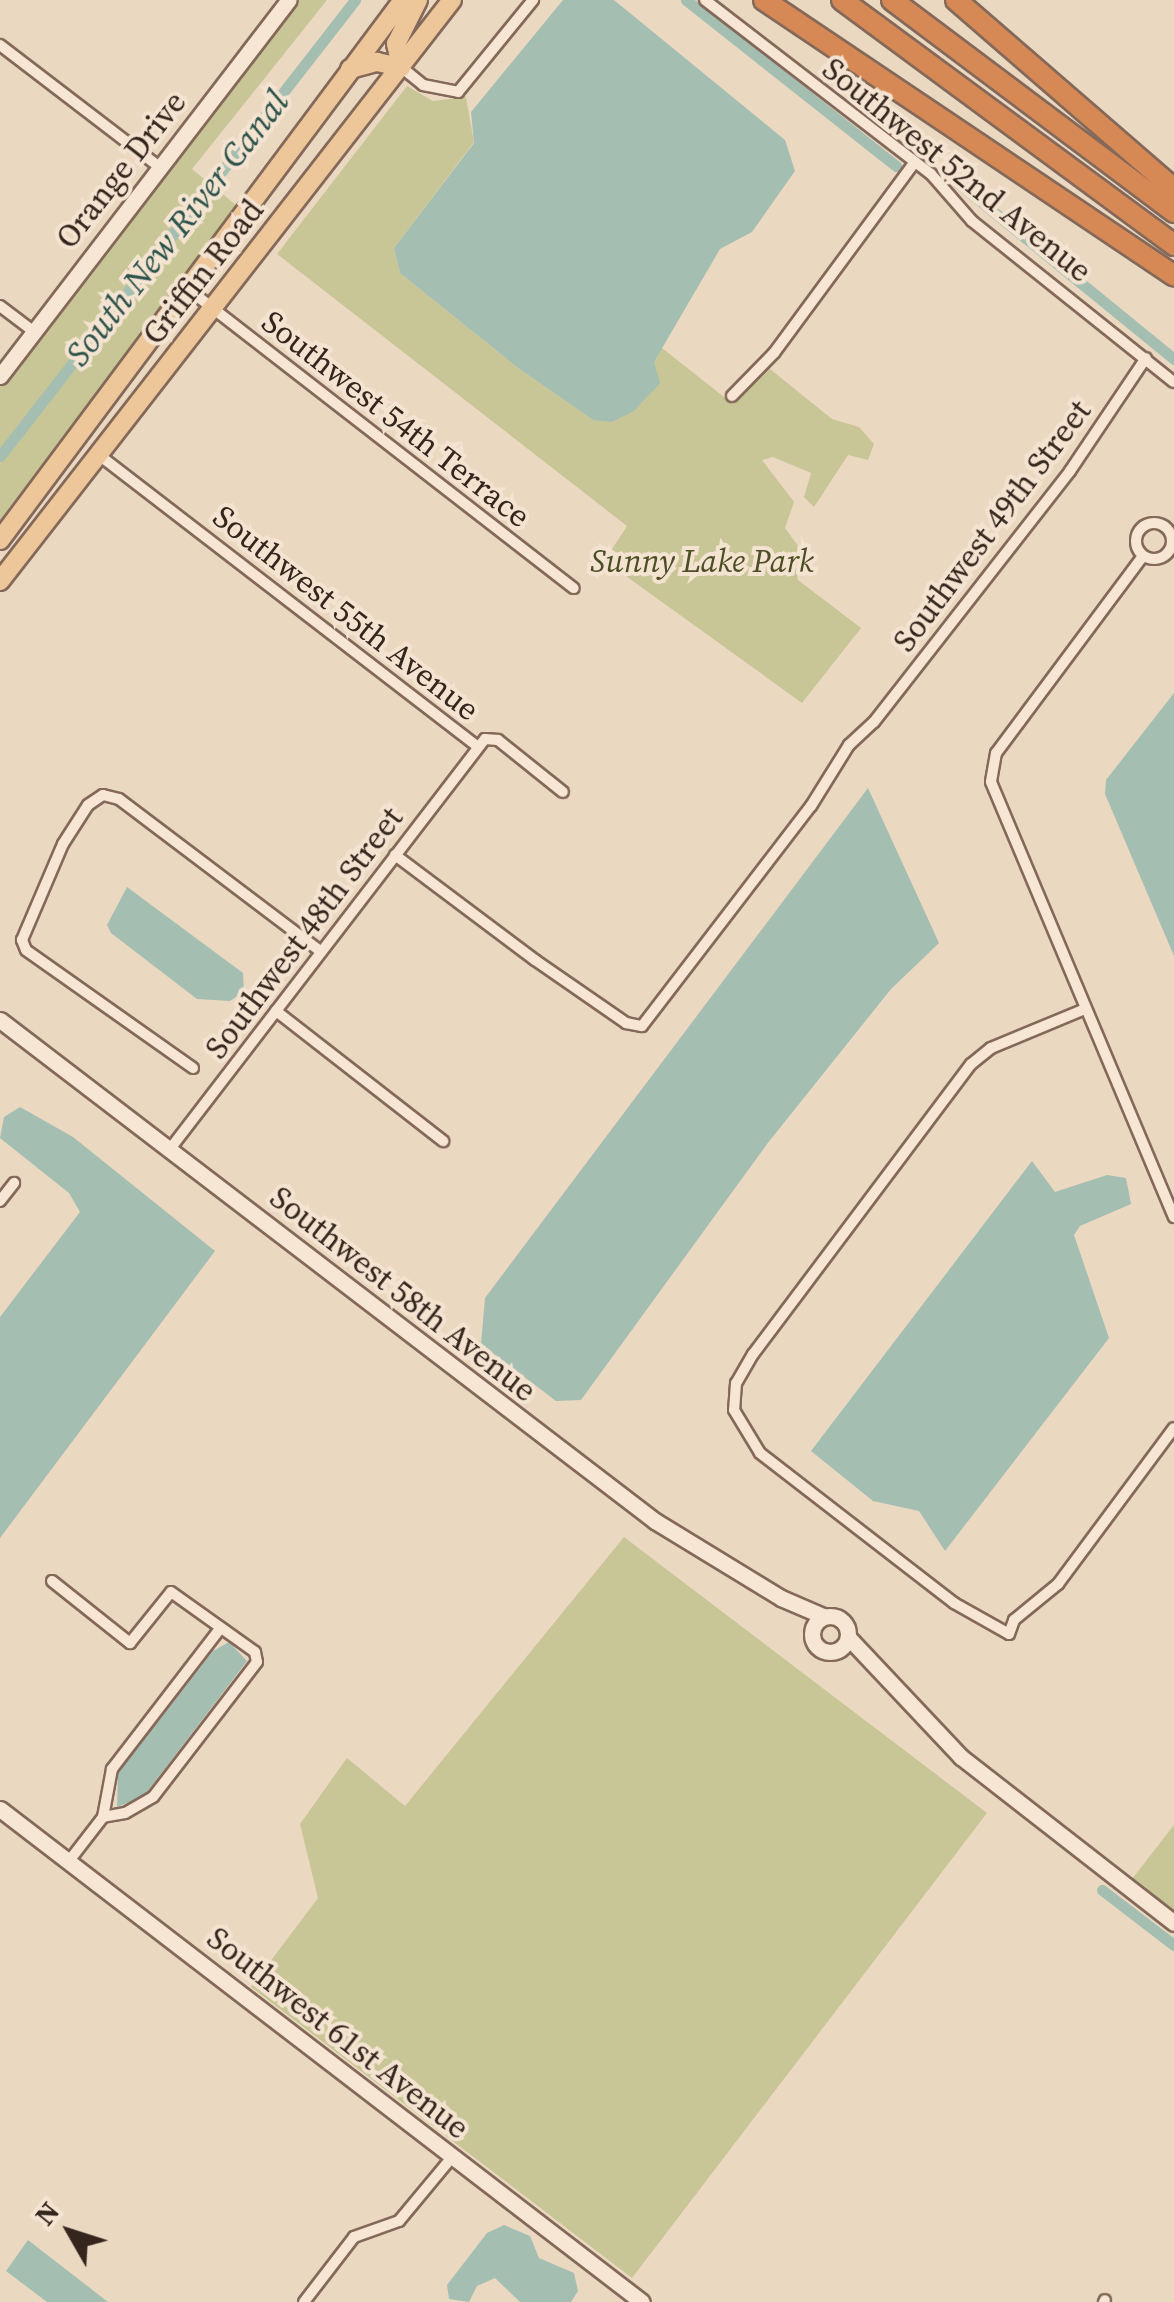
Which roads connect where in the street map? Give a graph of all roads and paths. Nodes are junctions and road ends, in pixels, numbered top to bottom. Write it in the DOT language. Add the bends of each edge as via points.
graph roads {
  1 [pos="288,0"];
  2 [pos="402,0"];
  3 [pos="418,0"];
  4 [pos="452,0"];
  5 [pos="533,0"];
  6 [pos="705,0"];
  7 [pos="764,0"];
  8 [pos="842,0"];
  9 [pos="892,0"];
  10 [pos="956,0"];
  11 [pos="0,45"];
  12 [pos="401,67"];
  13 [pos="350,69"];
  14 [pos="915,162"];
  15 [pos="158,166"];
  16 [pos="1174,189"];
  17 [pos="1174,212"];
  18 [pos="1174,246"];
  19 [pos="1174,276"];
  20 [pos="188,288"];
  21 [pos="0,306"];
  22 [pos="213,308"];
  23 [pos="33,332"];
  24 [pos="1146,358"];
  25 [pos="0,376"];
  26 [pos="1174,382"];
  27 [pos="732,396"];
  28 [pos="99,454"];
  29 [pos="1174,515"];
  30 [pos="1165,527"];
  31 [pos="0,540"];
  32 [pos="1171,555"];
  33 [pos="1144,556"];
  34 [pos="0,582"];
  35 [pos="574,588"];
  36 [pos="478,746"];
  37 [pos="563,792"];
  38 [pos="395,855"];
  39 [pos="321,952"];
  40 [pos="1085,1008"];
  41 [pos="276,1011"];
  42 [pos="0,1020"];
  43 [pos="192,1068"];
  44 [pos="443,1141"];
  45 [pos="170,1149"];
  46 [pos="14,1183"];
  47 [pos="0,1201"];
  48 [pos="1174,1217"];
  49 [pos="1174,1428"];
  50 [pos="52,1581"];
  51 [pos="781,1598"];
  52 [pos="824,1616"];
  53 [pos="219,1630"];
  54 [pos="811,1636"];
  55 [pos="848,1637"];
  56 [pos="834,1652"];
  57 [pos="878,1673"];
  58 [pos="0,1809"];
  59 [pos="103,1817"];
  60 [pos="69,1861"];
  61 [pos="1174,1923"];
  62 [pos="452,2156"];
  63 [pos="304,2302"];
  64 [pos="642,2302"];
  1 -- 15 [label="street, Orange Drive"];
  2 -- 13 [label="main road, Griffin Road"];
  3 -- 12 [label="main road" via="398,37"];
  4 -- 12 [label="main road, Griffin Road"];
  5 -- 12 [label="street" via="458,92 423,85"];
  6 -- 14 [label="street, Southwest 52nd Avenue"];
  7 -- 19 [label="highway"];
  8 -- 18 [label="highway"];
  9 -- 17 [label="highway"];
  10 -- 16 [label="highway"];
  11 -- 15 [label="street"];
  12 -- 13 [label="main road" via="377,62"];
  12 -- 22 [label="main road, Griffin Road"];
  13 -- 20 [label="main road, Griffin Road"];
  14 -- 24 [label="street, Southwest 52nd Avenue" via="972,221"];
  14 -- 27 [label="street" via="774,353"];
  15 -- 23 [label="street, Orange Drive"];
  20 -- 22 [label="street, Southwest 54th Terrace"];
  20 -- 31 [label="main road, Griffin Road"];
  21 -- 23 [label="street"];
  22 -- 28 [label="main road, Griffin Road"];
  22 -- 35 [label="street, Southwest 54th Terrace"];
  23 -- 25 [label="street, Orange Drive"];
  24 -- 26 [label="street, Southwest 52nd Avenue"];
  24 -- 38 [label="street, Southwest 49th Street" via="1070,471 849,746 811,806 642,1026 626,1023"];
  28 -- 34 [label="main road, Griffin Road"];
  28 -- 36 [label="street, Southwest 55th Avenue"];
  29 -- 30 [label="street"];
  30 -- 32 [label="street"];
  30 -- 33 [label="street" via="1152,523 1140,530 1136,544"];
  32 -- 33 [label="street"];
  33 -- 40 [label="street" via="992,766 995,797"];
  36 -- 37 [label="street, Southwest 55th Avenue" via="498,740"];
  36 -- 38 [label="street, Southwest 48th Street"];
  38 -- 39 [label="street, Southwest 48th Street"];
  39 -- 41 [label="street, Southwest 48th Street"];
  39 -- 43 [label="street" via="119,799 103,795 63,844 22,940 26,950"];
  40 -- 48 [label="street"];
  40 -- 49 [label="street" via="991,1048 971,1064 753,1354 736,1383 734,1410 760,1454 954,1603 1008,1634 1014,1620 1058,1584"];
  41 -- 44 [label="street"];
  41 -- 45 [label="street, Southwest 48th Street"];
  42 -- 45 [label="street, Southwest 58th Avenue"];
  45 -- 51 [label="street, Southwest 58th Avenue" via="656,1522"];
  46 -- 47 [label="street"];
  50 -- 53 [label="street" via="130,1643 171,1592"];
  51 -- 52 [label="street, Southwest 58th Avenue"];
  51 -- 54 [label="street, Southwest 58th Avenue"];
  52 -- 54 [label="street"];
  52 -- 55 [label="street" via="842,1619"];
  53 -- 59 [label="street" via="112,1770"];
  53 -- 59 [label="street" via="255,1652 257,1662 152,1798 125,1814"];
  54 -- 56 [label="street" via="822,1650"];
  55 -- 56 [label="street"];
  55 -- 57 [label="street"];
  56 -- 57 [label="street"];
  57 -- 61 [label="street" via="982,1775"];
  58 -- 60 [label="street, Southwest 61st Avenue"];
  59 -- 60 [label="street"];
  60 -- 62 [label="street, Southwest 61st Avenue"];
  62 -- 63 [label="street" via="400,2221 354,2238"];
  62 -- 64 [label="street, Southwest 61st Avenue"];
}
